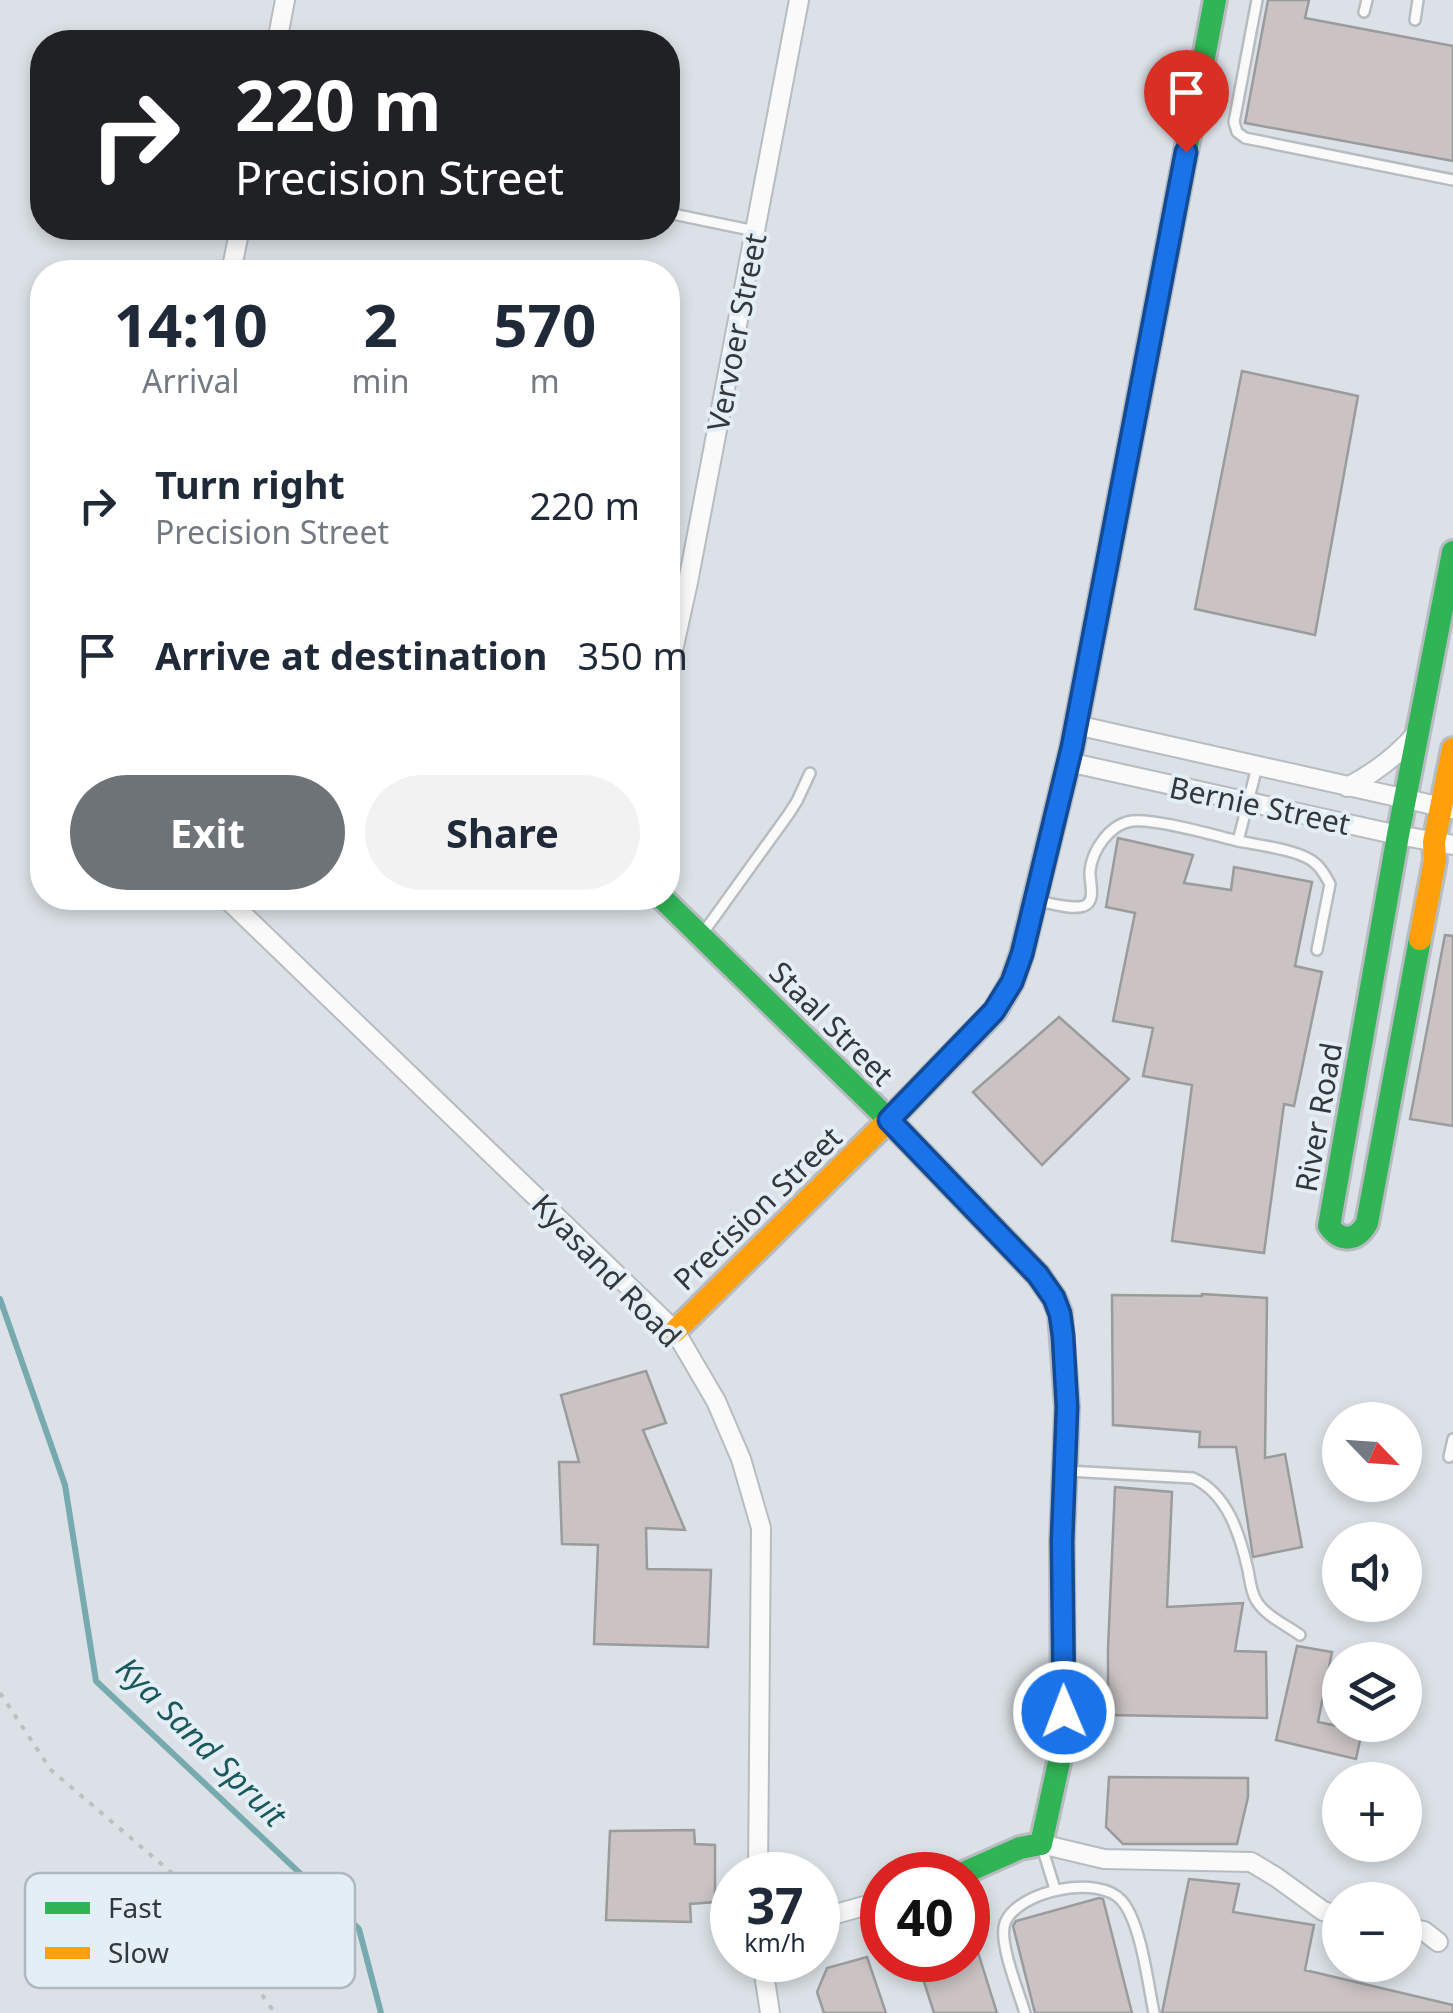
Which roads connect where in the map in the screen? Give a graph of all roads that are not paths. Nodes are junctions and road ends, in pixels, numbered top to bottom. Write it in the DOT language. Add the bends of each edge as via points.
graph roads {
  1 [pos="285,0"];
  2 [pos="799,0"];
  3 [pos="1215,0"];
  4 [pos="1257,0"];
  5 [pos="1367,0"];
  6 [pos="1418,0"];
  7 [pos="1364,12"];
  8 [pos="1415,20"];
  9 [pos="279,30"];
  10 [pos="1453,180"];
  11 [pos="680,215"];
  12 [pos="755,231"];
  13 [pos="1453,552"];
  14 [pos="680,619"];
  15 [pos="1076,725"];
  16 [pos="1419,730"];
  17 [pos="1453,750"];
  18 [pos="1068,762"];
  19 [pos="1257,767"];
  20 [pos="810,774"];
  21 [pos="1347,787"];
  22 [pos="1405,799"];
  23 [pos="1248,802"];
  24 [pos="1447,808"];
  25 [pos="1398,836"];
  26 [pos="1238,841"];
  27 [pos="1444,844"];
  28 [pos="1035,900"];
  29 [pos="238,910"];
  30 [pos="675,910"];
  31 [pos="701,935"];
  32 [pos="1317,950"];
  33 [pos="889,1120"];
  34 [pos="675,1331"];
  35 [pos="1453,1439"];
  36 [pos="1450,1457"];
  37 [pos="1064,1471"];
  38 [pos="1300,1635"];
  39 [pos="1040,1844"];
  40 [pos="758,1852"];
  41 [pos="990,1861"];
  42 [pos="1056,1889"];
  43 [pos="1322,1910"];
  44 [pos="1422,1931"];
  45 [pos="1438,1942"];
  46 [pos="765,1982"];
  47 [pos="770,2013"];
  48 [pos="1026,2013"];
  49 [pos="1154,2013"];
  1 -- 9 [label="street"];
  2 -- 12 [label="street, Vervoer Street"];
  3 -- 15 [label="street, Precision Street"];
  4 -- 10 [label="lane" via="1237,132"];
  5 -- 7 [label="lane"];
  6 -- 8 [label="lane"];
  11 -- 12 [label="lane"];
  12 -- 14 [label="street, Vervoer Street"];
  13 -- 16 [label="street, River Road"];
  15 -- 18 [label="street, Precision Street"];
  15 -- 19 [label="street, Bernie Street"];
  16 -- 21 [label="street" via="1398,755"];
  16 -- 22 [label="street, River Road"];
  17 -- 24 [label="street, River Road"];
  18 -- 23 [label="street, Bernie Street"];
  18 -- 28 [label="street, Precision Street"];
  19 -- 21 [label="street, Bernie Street"];
  19 -- 23 [label="lane"];
  20 -- 31 [label="lane"];
  21 -- 22 [label="street, Bernie Street"];
  22 -- 24 [label="street, Bernie Street"];
  22 -- 25 [label="street, River Road"];
  23 -- 25 [label="street, Bernie Street"];
  23 -- 26 [label="lane"];
  24 -- 27 [label="street, River Road"];
  25 -- 27 [label="street, Bernie Street"];
  25 -- 27 [label="street, River Road" via="1329,1226 1352,1240 1367,1223 1434,860"];
  26 -- 28 [label="lane" via="1124,822 1105,837 1093,861 1089,902"];
  26 -- 32 [label="lane" via="1304,856 1324,874 1330,884"];
  28 -- 33 [label="street, Precision Street" via="1012,982 994,1011"];
  29 -- 34 [label="street, Kyasand Road"];
  30 -- 31 [label="street, Staal Street"];
  31 -- 33 [label="street, Staal Street"];
  33 -- 34 [label="street, Precision Street"];
  33 -- 37 [label="street, Staal Street" via="1054,1298 1063,1336"];
  34 -- 40 [label="street, Kyasand Road" via="741,1459 761,1528"];
  35 -- 36 [label="lane"];
  37 -- 38 [label="lane" via="1204,1483 1233,1520 1254,1598"];
  37 -- 39 [label="street, Staal Street" via="1063,1744"];
  39 -- 41 [label="street"];
  39 -- 42 [label="lane"];
  39 -- 43 [label="street" via="1104,1859 1251,1862"];
  42 -- 48 [label="lane" via="1022,1904 1004,1925"];
  42 -- 49 [label="lane" via="1098,1887 1123,1902 1134,1920"];
  44 -- 45 [label="street"];
  46 -- 47 [label="street"];
}
